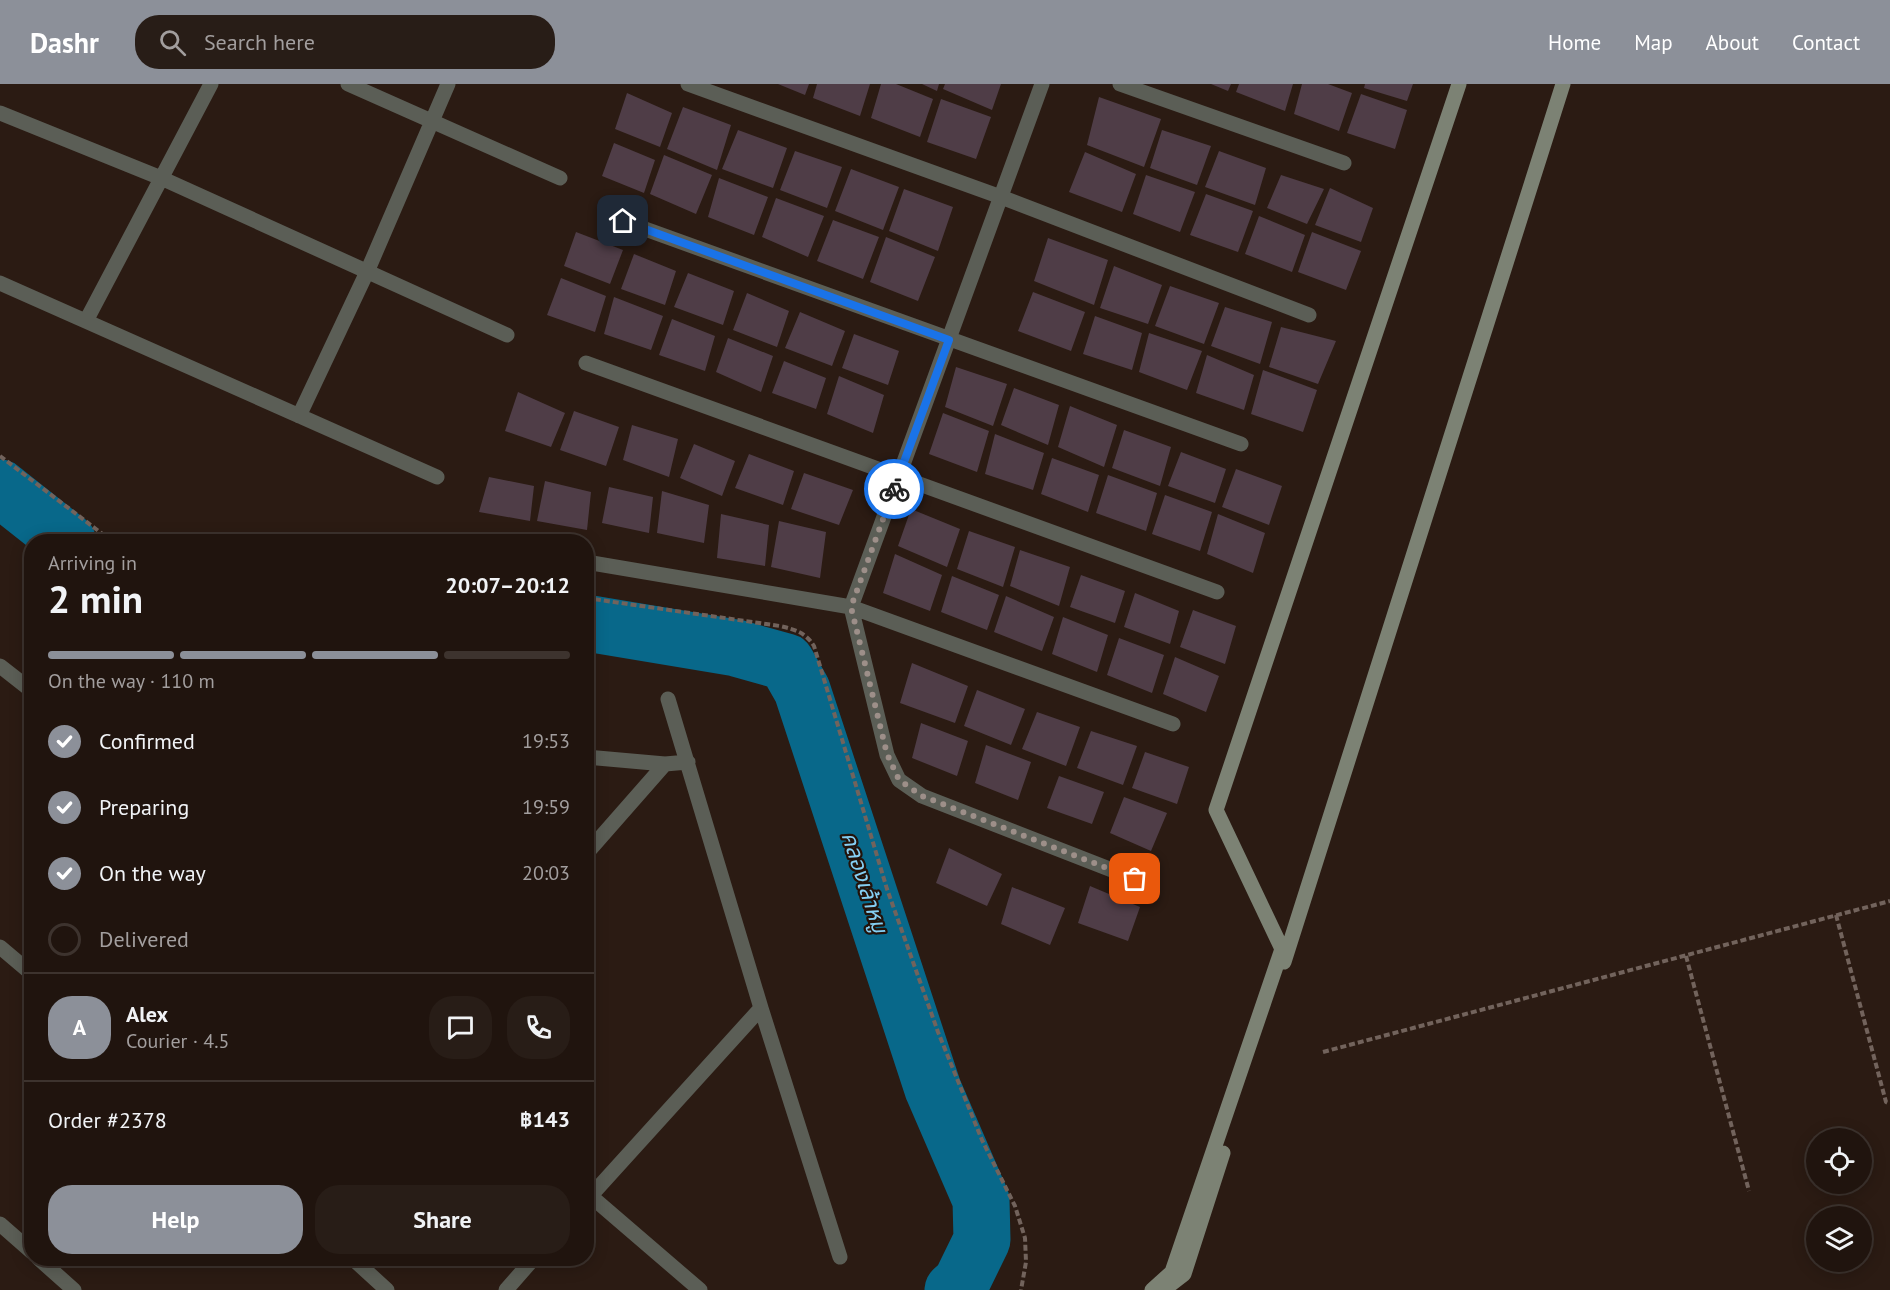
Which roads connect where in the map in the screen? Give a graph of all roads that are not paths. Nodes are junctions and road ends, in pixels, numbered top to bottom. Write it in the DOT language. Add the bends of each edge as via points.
graph roads {
  1 [pos="211,84"];
  2 [pos="348,84"];
  3 [pos="448,84"];
  4 [pos="688,84"];
  5 [pos="1042,84"];
  6 [pos="1120,84"];
  7 [pos="1459,84"];
  8 [pos="1563,84"];
  9 [pos="0,113"];
  10 [pos="431,121"];
  11 [pos="1344,163"];
  12 [pos="161,178"];
  13 [pos="560,178"];
  14 [pos="1001,196"];
  15 [pos="623,221"];
  16 [pos="367,272"];
  17 [pos="0,283"];
  18 [pos="1309,315"];
  19 [pos="86,321"];
  20 [pos="507,336"];
  21 [pos="949,340"];
  22 [pos="586,363"];
  23 [pos="299,416"];
  24 [pos="1241,444"];
  25 [pos="437,477"];
  26 [pos="898,478"];
  27 [pos="594,563"];
  28 [pos="1217,592"];
  29 [pos="851,607"];
  30 [pos="0,666"];
  31 [pos="24,685"];
  32 [pos="668,699"];
  33 [pos="1173,724"];
  34 [pos="594,758"];
  35 [pos="688,762"];
  36 [pos="665,764"];
  37 [pos="594,845"];
  38 [pos="1135,879"];
  39 [pos="0,946"];
  40 [pos="24,967"];
  41 [pos="761,1008"];
  42 [pos="594,1189"];
  43 [pos="594,1201"];
  44 [pos="0,1224"];
  45 [pos="24,1245"];
  46 [pos="840,1257"];
  47 [pos="47,1266"];
  48 [pos="361,1266"];
  49 [pos="527,1266"];
  50 [pos="74,1290"];
  51 [pos="387,1290"];
  52 [pos="506,1290"];
  53 [pos="700,1290"];
  54 [pos="1152,1290"];
  55 [pos="1163,1290"];
  1 -- 12 [label="street"];
  2 -- 10 [label="street"];
  3 -- 10 [label="street"];
  4 -- 14 [label="street"];
  5 -- 14 [label="street"];
  6 -- 11 [label="street"];
  7 -- 54 [label="street" via="1216,810 1282,949 1172,1272"];
  8 -- 55 [label="street" via="1188,1263 1184,1274"];
  9 -- 12 [label="street"];
  10 -- 13 [label="street"];
  10 -- 16 [label="street"];
  12 -- 16 [label="street"];
  12 -- 19 [label="street"];
  14 -- 18 [label="street"];
  14 -- 21 [label="street"];
  15 -- 21 [label="street"];
  16 -- 20 [label="street"];
  16 -- 23 [label="street"];
  17 -- 19 [label="street"];
  19 -- 23 [label="street"];
  21 -- 24 [label="street"];
  21 -- 26 [label="street"];
  22 -- 26 [label="street"];
  23 -- 25 [label="street"];
  26 -- 28 [label="street"];
  26 -- 29 [label="street"];
  27 -- 29 [label="street"];
  29 -- 33 [label="street"];
  29 -- 38 [label="street" via="887,754 899,780 922,796"];
  30 -- 31 [label="street"];
  32 -- 35 [label="street"];
  34 -- 36 [label="street"];
  35 -- 36 [label="street"];
  35 -- 41 [label="street"];
  36 -- 37 [label="street"];
  39 -- 40 [label="street"];
  41 -- 42 [label="street"];
  41 -- 46 [label="street"];
  43 -- 53 [label="street"];
  44 -- 45 [label="street"];
  47 -- 50 [label="street"];
  48 -- 51 [label="street"];
  49 -- 52 [label="street"];
}
